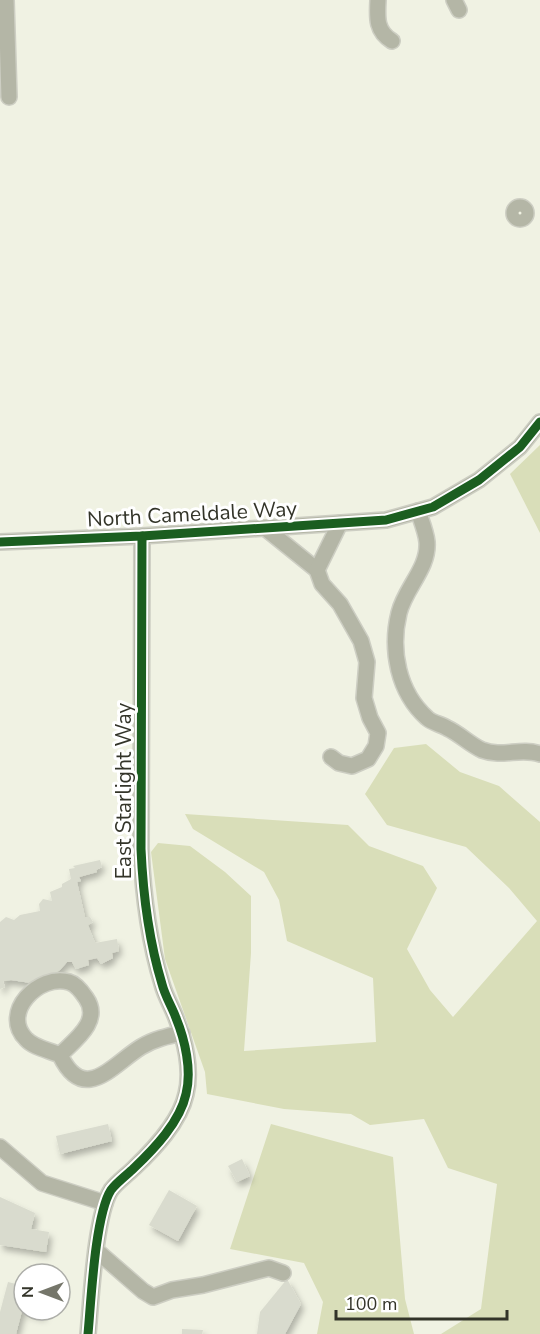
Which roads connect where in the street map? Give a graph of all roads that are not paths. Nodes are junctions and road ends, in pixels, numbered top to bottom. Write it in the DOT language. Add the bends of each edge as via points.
graph roads {
  1 [pos="6,0"];
  2 [pos="378,0"];
  3 [pos="392,41"];
  4 [pos="9,97"];
  5 [pos="540,422"];
  6 [pos="418,511"];
  7 [pos="340,523"];
  8 [pos="265,528"];
  9 [pos="142,536"];
  10 [pos="0,542"];
  11 [pos="317,570"];
  12 [pos="540,754"];
  13 [pos="331,757"];
  14 [pos="182,1033"];
  15 [pos="60,1055"];
  16 [pos="0,1147"];
  17 [pos="105,1203"];
  18 [pos="97,1251"];
  19 [pos="283,1273"];
  20 [pos="88,1334"];
  1 -- 4 [label="street"];
  2 -- 3 [label="street" via="377,20 383,36"];
  5 -- 6 [label="street, North Cameldale Way" via="520,447 479,480 433,507"];
  6 -- 7 [label="street, North Cameldale Way" via="386,520"];
  6 -- 12 [label="street" via="427,542 422,568 399,613 395,649 411,700 429,720 480,749 496,755"];
  7 -- 8 [label="street, North Cameldale Way"];
  7 -- 11 [label="street"];
  8 -- 9 [label="street, North Cameldale Way"];
  8 -- 11 [label="street"];
  9 -- 10 [label="street, North Cameldale Way"];
  9 -- 14 [label="street, East Starlight Way" via="143,894 162,986"];
  11 -- 13 [label="street" via="322,584 340,604 361,641 367,662 364,698 378,733 368,759 352,766"];
  14 -- 15 [label="street" via="142,1046 106,1074 90,1079 71,1073"];
  14 -- 17 [label="street, East Starlight Way" via="188,1071 182,1107 155,1149 112,1189"];
  15 -- 15 [label="street" via="25,1039 18,1019 25,998 59,981 74,985 91,1011 89,1024"];
  16 -- 17 [label="street" via="42,1183"];
  17 -- 18 [label="street, East Starlight Way"];
  18 -- 19 [label="street" via="153,1297 269,1268"];
  18 -- 20 [label="street, East Starlight Way"];
}
